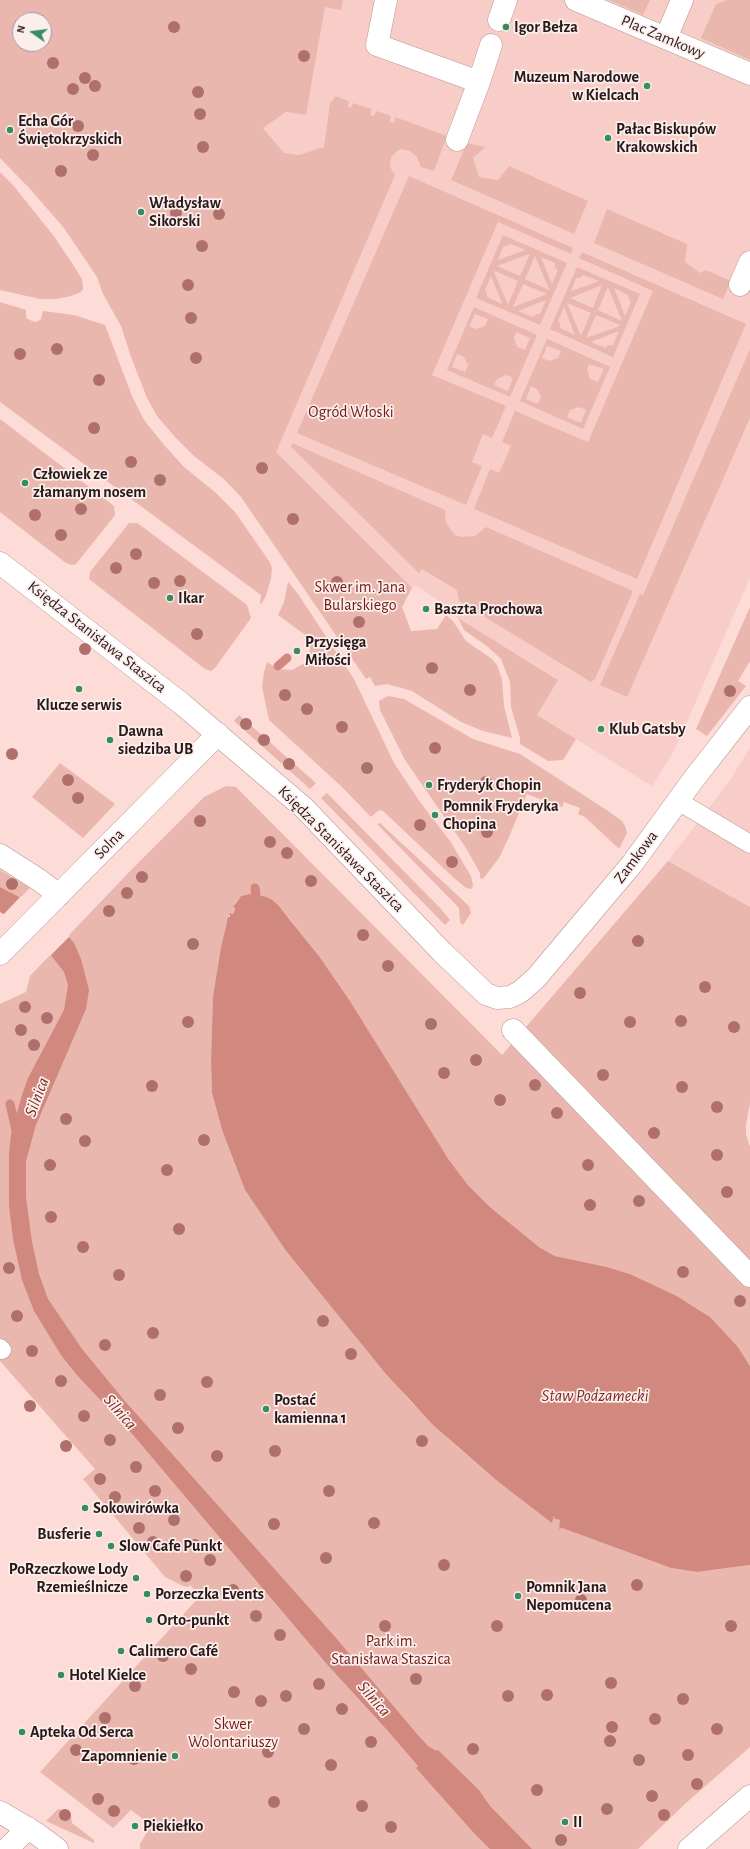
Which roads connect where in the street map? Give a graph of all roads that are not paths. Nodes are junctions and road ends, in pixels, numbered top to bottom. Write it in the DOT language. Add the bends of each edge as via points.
graph roads {
  1 [pos="386,0"];
  2 [pos="576,0"];
  3 [pos="682,0"];
  4 [pos="666,38"];
  5 [pos="491,45"];
  6 [pos="750,74"];
  7 [pos="479,82"];
  8 [pos="457,140"];
  9 [pos="750,262"];
  10 [pos="740,285"];
  11 [pos="0,563"];
  12 [pos="750,707"];
  13 [pos="218,734"];
  14 [pos="678,801"];
  15 [pos="750,844"];
  16 [pos="0,855"];
  17 [pos="52,901"];
  18 [pos="5,949"];
  19 [pos="510,997"];
  20 [pos="513,1030"];
  21 [pos="750,1276"];
  22 [pos="750,1796"];
  23 [pos="0,1812"];
  24 [pos="28,1828"];
  25 [pos="7,1849"];
  26 [pos="57,1849"];
  27 [pos="689,1849"];
  1 -- 7 [label="street" via="377,44"];
  2 -- 4 [label="street, Plac Zamkowy"];
  3 -- 4 [label="street"];
  4 -- 6 [label="street, Plac Zamkowy"];
  5 -- 7 [label="street"];
  7 -- 8 [label="street"];
  9 -- 10 [label="street"];
  11 -- 13 [label="street, Księdza Stanisława Staszica"];
  12 -- 14 [label="street, Zamkowa"];
  13 -- 17 [label="street, Solna"];
  13 -- 19 [label="street, Księdza Stanisława Staszica" via="304,808 442,952 486,994 497,998"];
  14 -- 15 [label="lane"];
  14 -- 19 [label="street, Zamkowa" via="593,912 536,978"];
  16 -- 17 [label="street" via="39,880"];
  17 -- 18 [label="street, Solna"];
  20 -- 21 [label="street"];
  22 -- 27 [label="street"];
  23 -- 24 [label="street"];
  24 -- 25 [label="street"];
  24 -- 26 [label="street"];
}
